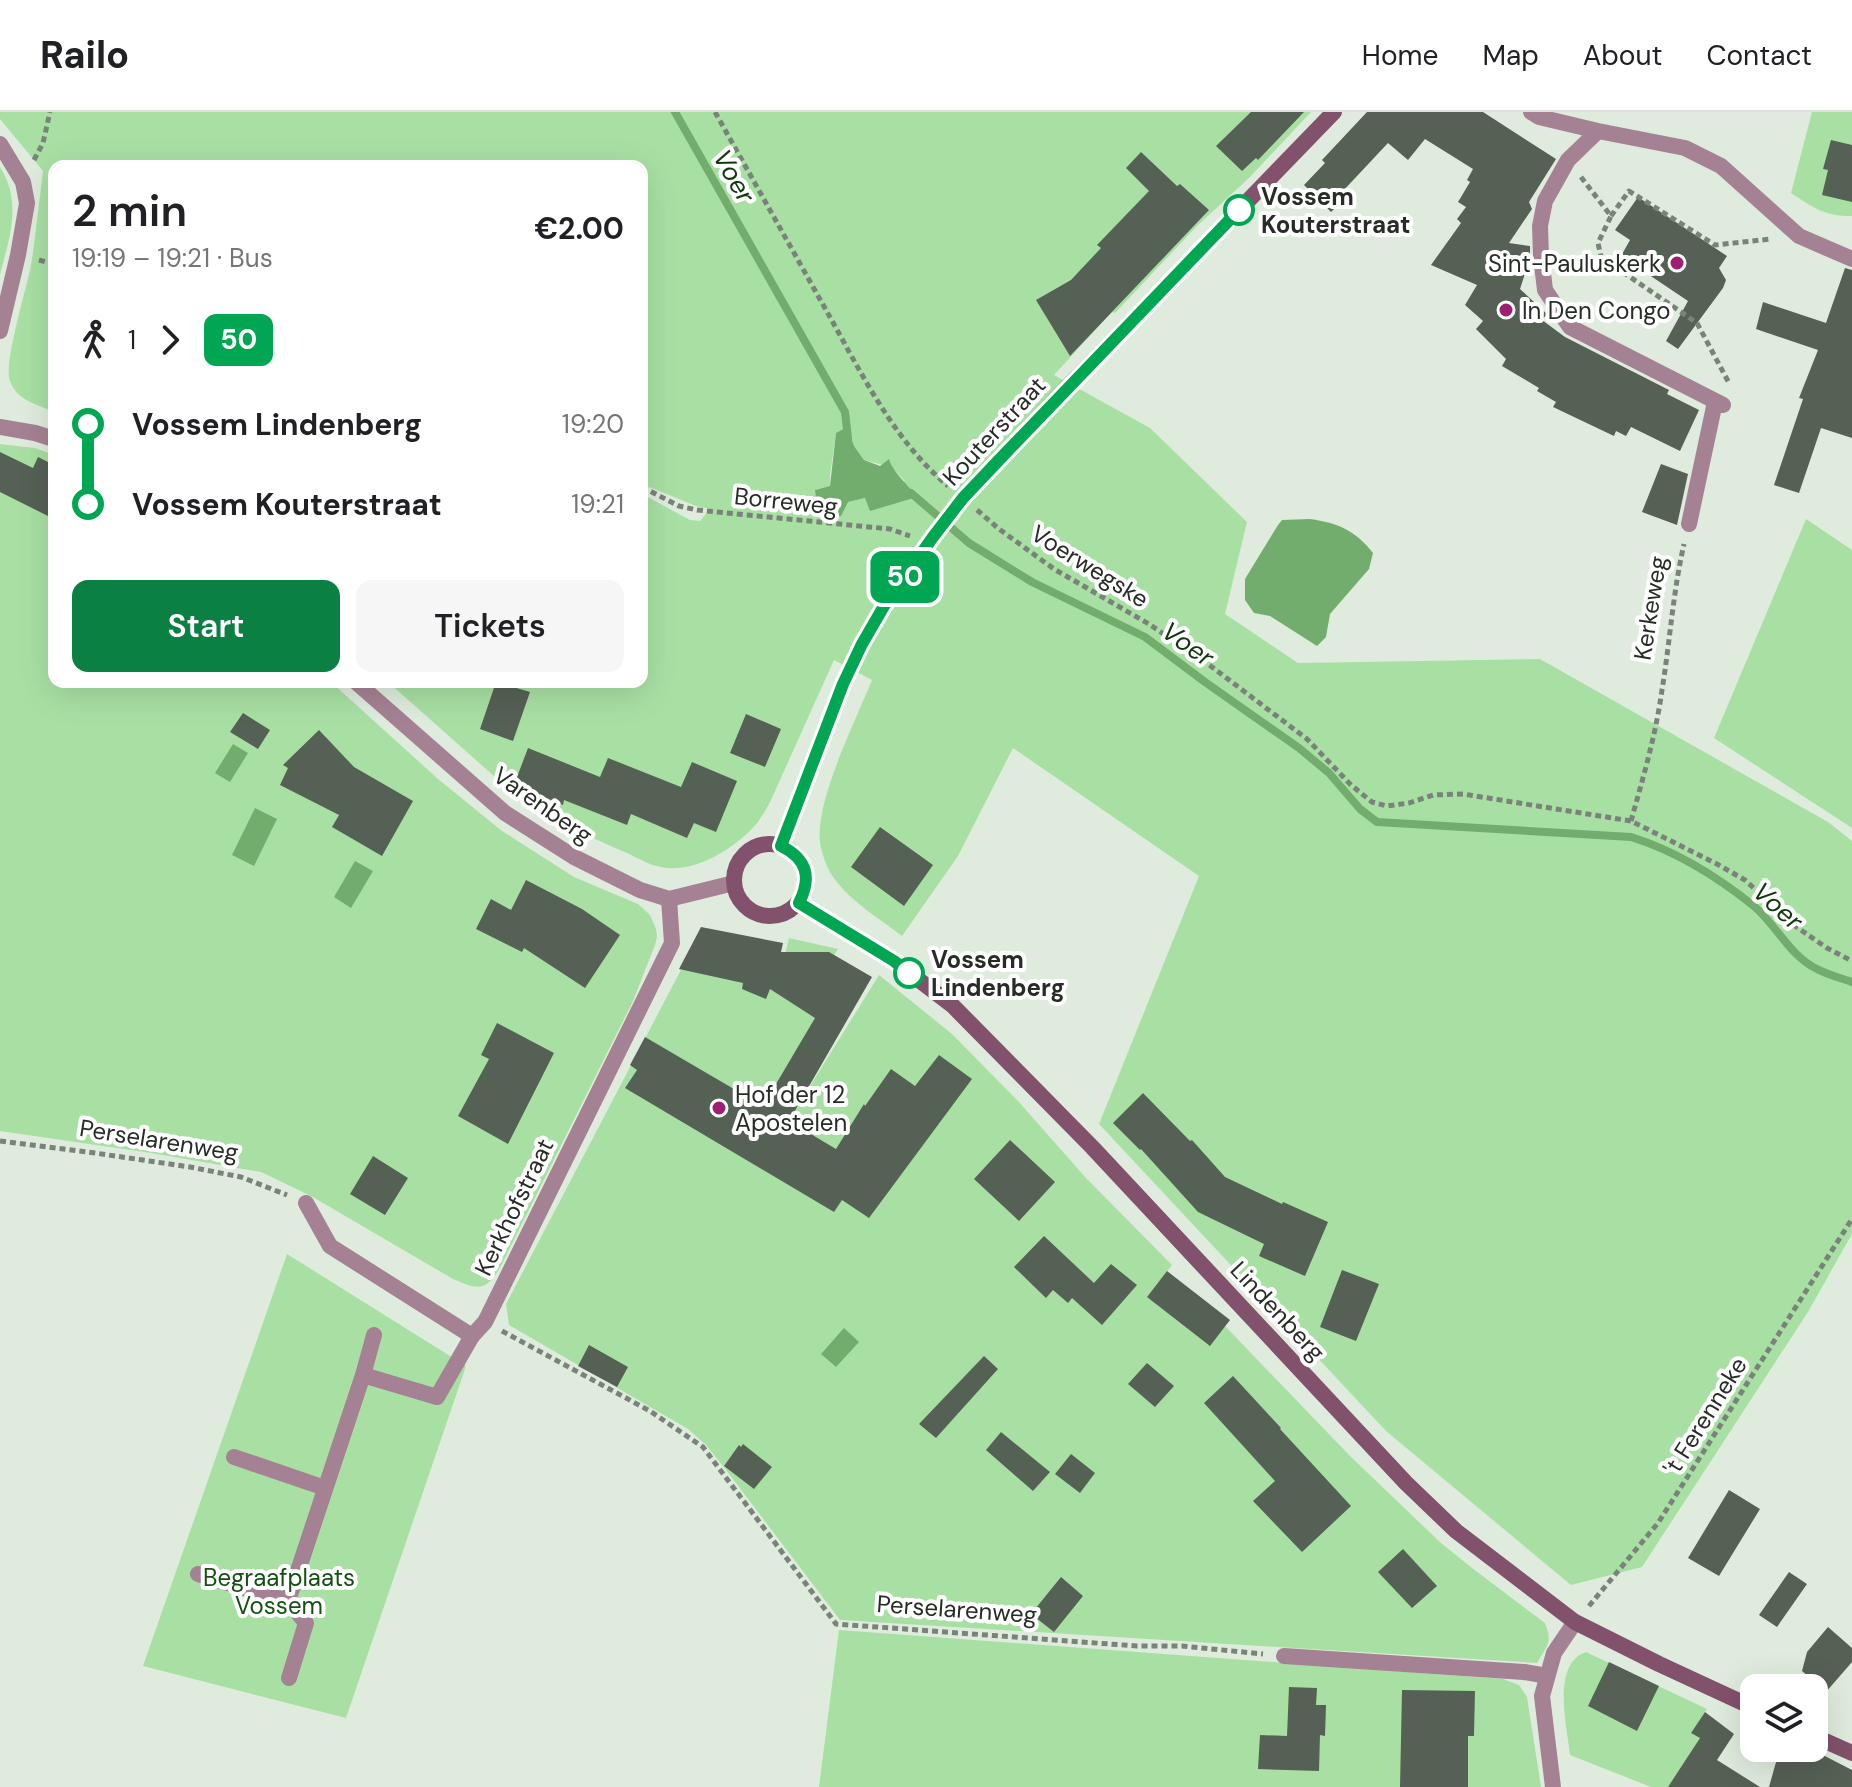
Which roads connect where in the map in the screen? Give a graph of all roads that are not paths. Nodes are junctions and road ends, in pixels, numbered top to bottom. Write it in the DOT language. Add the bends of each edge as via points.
graph roads {
  1 [pos="1334,112"];
  2 [pos="1531,112"];
  3 [pos="1598,131"];
  4 [pos="0,144"];
  5 [pos="1852,259"];
  6 [pos="0,331"];
  7 [pos="0,427"];
  8 [pos="48,437"];
  9 [pos="1689,524"];
  10 [pos="363,688"];
  11 [pos="781,846"];
  12 [pos="734,883"];
  13 [pos="669,899"];
  14 [pos="799,903"];
  15 [pos="306,1203"];
  16 [pos="374,1335"];
  17 [pos="472,1336"];
  18 [pos="363,1375"];
  19 [pos="234,1457"];
  20 [pos="325,1488"];
  21 [pos="198,1574"];
  22 [pos="288,1601"];
  23 [pos="1575,1622"];
  24 [pos="1284,1656"];
  25 [pos="1547,1676"];
  26 [pos="289,1678"];
  27 [pos="1740,1702"];
  28 [pos="1828,1742"];
  29 [pos="1852,1753"];
  30 [pos="1553,1787"];
  1 -- 11 [label="street, Kouterstraat" via="1053,402 931,539 862,644"];
  2 -- 3 [label="street"];
  3 -- 5 [label="street" via="1685,148 1721,166 1799,236"];
  3 -- 9 [label="street" via="1568,160 1545,201 1540,226 1545,290 1570,327 1719,404"];
  4 -- 6 [label="street" via="23,182 27,203"];
  7 -- 8 [label="street"];
  10 -- 13 [label="street, Varenberg" via="505,813 610,877"];
  11 -- 12 [label="street" via="769,844 747,852"];
  11 -- 14 [label="street" via="805,869"];
  12 -- 13 [label="street"];
  12 -- 14 [label="street" via="744,906 754,913 778,916"];
  13 -- 17 [label="street, Kerkhofstraat" via="672,943 485,1322"];
  14 -- 23 [label="street, Lindenberg" via="894,961 953,1006 1406,1483 1456,1531"];
  15 -- 17 [label="street" via="330,1246"];
  16 -- 18 [label="street"];
  17 -- 18 [label="street, Kerkhofstraat" via="437,1397"];
  18 -- 20 [label="street"];
  19 -- 20 [label="street"];
  20 -- 22 [label="street"];
  21 -- 22 [label="street"];
  22 -- 26 [label="street" via="306,1623"];
  23 -- 25 [label="street" via="1554,1653"];
  23 -- 27 [label="street, Lindenberg"];
  24 -- 25 [label="street"];
  25 -- 30 [label="street" via="1542,1696"];
  28 -- 29 [label="street"];
}
